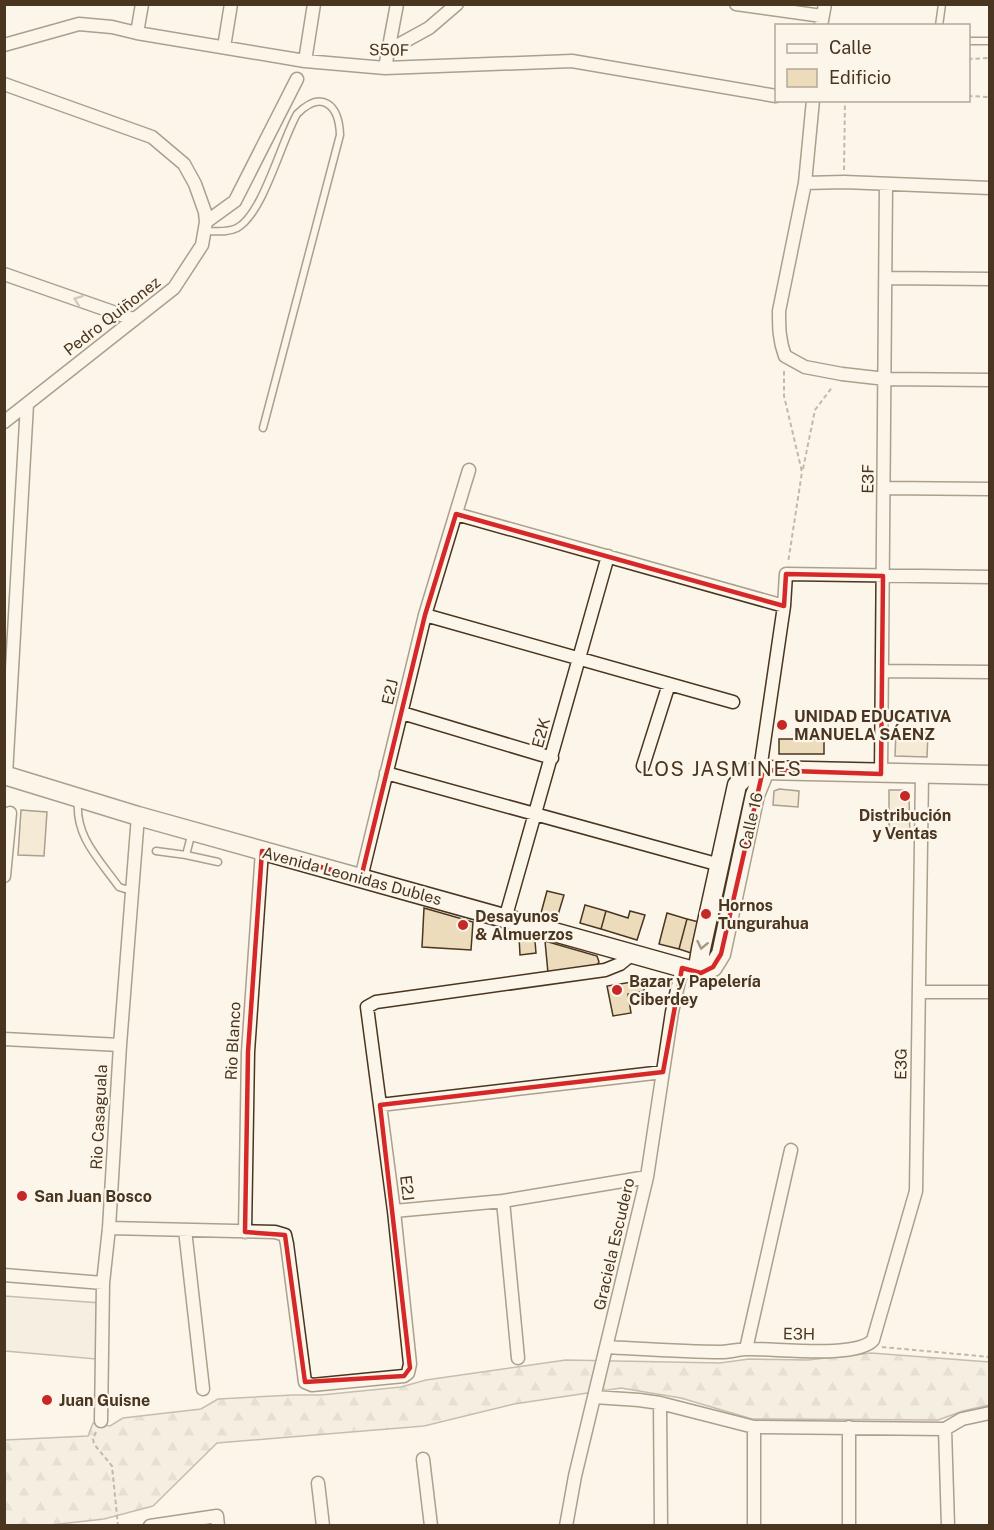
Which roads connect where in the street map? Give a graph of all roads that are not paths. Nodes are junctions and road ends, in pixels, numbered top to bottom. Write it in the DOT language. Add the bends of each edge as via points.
graph roads {
  1 [pos="142,4"];
  2 [pos="231,4"];
  3 [pos="314,4"];
  4 [pos="397,4"];
  5 [pos="457,4"];
  6 [pos="736,4"];
  7 [pos="942,4"];
  8 [pos="823,15"];
  9 [pos="939,24"];
  10 [pos="137,33"];
  11 [pos="970,41"];
  12 [pos="990,41"];
  13 [pos="4,45"];
  14 [pos="224,47"];
  15 [pos="389,50"];
  16 [pos="305,61"];
  17 [pos="385,68"];
  18 [pos="297,79"];
  19 [pos="4,84"];
  20 [pos="775,96"];
  21 [pos="810,102"];
  22 [pos="805,183"];
  23 [pos="886,184"];
  24 [pos="990,188"];
  25 [pos="205,226"];
  26 [pos="4,274"];
  27 [pos="887,278"];
  28 [pos="990,279"];
  29 [pos="133,319"];
  30 [pos="886,379"];
  31 [pos="990,380"];
  32 [pos="27,404"];
  33 [pos="4,422"];
  34 [pos="263,428"];
  35 [pos="469,470"];
  36 [pos="884,488"];
  37 [pos="990,489"];
  38 [pos="456,514"];
  39 [pos="608,556"];
  40 [pos="884,576"];
  41 [pos="990,577"];
  42 [pos="783,606"];
  43 [pos="425,615"];
  44 [pos="579,659"];
  45 [pos="883,671"];
  46 [pos="990,672"];
  47 [pos="669,684"];
  48 [pos="733,702"];
  49 [pos="402,713"];
  50 [pos="552,758"];
  51 [pos="643,766"];
  52 [pos="760,770"];
  53 [pos="386,773"];
  54 [pos="881,774"];
  55 [pos="922,774"];
  56 [pos="5,775"];
  57 [pos="990,775"];
  58 [pos="78,797"];
  59 [pos="10,813"];
  60 [pos="534,813"];
  61 [pos="138,816"];
  62 [pos="192,831"];
  63 [pos="156,851"];
  64 [pos="262,851"];
  65 [pos="186,855"];
  66 [pos="218,862"];
  67 [pos="720,865"];
  68 [pos="4,876"];
  69 [pos="361,878"];
  70 [pos="131,888"];
  71 [pos="505,919"];
  72 [pos="631,954"];
  73 [pos="682,969"];
  74 [pos="701,973"];
  75 [pos="919,992"];
  76 [pos="990,992"];
  77 [pos="4,1039"];
  78 [pos="120,1045"];
  79 [pos="663,1072"];
  80 [pos="380,1105"];
  81 [pos="791,1150"];
  82 [pos="647,1177"];
  83 [pos="503,1201"];
  84 [pos="394,1211"];
  85 [pos="109,1228"];
  86 [pos="185,1230"];
  87 [pos="245,1232"];
  88 [pos="4,1275"];
  89 [pos="103,1283"];
  90 [pos="868,1346"];
  91 [pos="606,1347"];
  92 [pos="746,1349"];
  93 [pos="518,1358"];
  94 [pos="203,1389"];
  95 [pos="594,1397"];
  96 [pos="660,1403"];
  97 [pos="990,1413"];
  98 [pos="101,1421"];
  99 [pos="754,1427"];
  100 [pos="849,1427"];
  101 [pos="945,1429"];
  102 [pos="423,1459"];
  103 [pos="318,1483"];
  104 [pos="218,1521"];
  105 [pos="150,1526"];
  106 [pos="323,1526"];
  107 [pos="431,1526"];
  108 [pos="566,1526"];
  109 [pos="661,1526"];
  110 [pos="754,1526"];
  111 [pos="849,1526"];
  112 [pos="948,1526"];
  1 -- 10 [label="street"];
  2 -- 14 [label="street"];
  3 -- 16 [label="street"];
  4 -- 15 [label="street"];
  5 -- 15 [label="street" via="429,28"];
  6 -- 8 [label="street"];
  7 -- 9 [label="lane"];
  10 -- 13 [label="street, S50F" via="79,24"];
  10 -- 14 [label="street, S50F"];
  11 -- 12 [label="lane"];
  14 -- 16 [label="street, S50F"];
  15 -- 17 [label="street"];
  16 -- 17 [label="street, S50F"];
  17 -- 20 [label="street, S50F" via="572,61"];
  18 -- 25 [label="street" via="235,201"];
  19 -- 25 [label="street" via="152,137 184,164 205,212"];
  21 -- 22 [label="street"];
  22 -- 23 [label="street"];
  22 -- 30 [label="street" via="779,311 780,342 785,356 805,367"];
  23 -- 24 [label="street"];
  23 -- 27 [label="street, E3F"];
  25 -- 29 [label="street, Pedro Quiñonez" via="202,245 174,288"];
  25 -- 34 [label="lane" via="230,230 247,220 260,200 297,114 304,106 316,102 326,102 334,108 340,121 340,135"];
  29 -- 26 [label="street, one-way"];
  27 -- 28 [label="street"];
  27 -- 30 [label="street, E3F"];
  29 -- 32 [label="street, Pedro Quiñonez"];
  30 -- 31 [label="street"];
  30 -- 36 [label="street, E3F"];
  32 -- 33 [label="street, Pedro Quiñonez"];
  32 -- 56 [label="street"];
  35 -- 38 [label="street, E2J"];
  36 -- 37 [label="street"];
  36 -- 40 [label="street, E3F"];
  38 -- 39 [label="street"];
  38 -- 43 [label="street, E2J"];
  39 -- 42 [label="street"];
  39 -- 44 [label="street, E2K"];
  40 -- 41 [label="street"];
  40 -- 42 [label="street" via="786,574"];
  40 -- 45 [label="street, E3F"];
  42 -- 52 [label="street"];
  43 -- 44 [label="street"];
  43 -- 49 [label="street, E2J"];
  44 -- 47 [label="street"];
  44 -- 50 [label="street, E2K"];
  45 -- 46 [label="street"];
  45 -- 54 [label="street, E3F"];
  47 -- 48 [label="street"];
  47 -- 51 [label="street"];
  49 -- 50 [label="street"];
  49 -- 53 [label="street, E2J"];
  50 -- 60 [label="street, E2K"];
  52 -- 54 [label="main road"];
  52 -- 67 [label="main road, Calle 16" via="748,774 737,785"];
  52 -- 74 [label="main road, Calle 16" via="762,778 721,954 713,967"];
  53 -- 60 [label="street"];
  53 -- 69 [label="street, E2J"];
  54 -- 55 [label="main road"];
  55 -- 57 [label="main road"];
  55 -- 75 [label="street, E3G"];
  56 -- 58 [label="main road, Avenida Leonidas Dubles"];
  58 -- 61 [label="main road, Avenida Leonidas Dubles"];
  58 -- 70 [label="lane" via="82,834 119,886"];
  59 -- 68 [label="street"];
  60 -- 67 [label="street"];
  60 -- 71 [label="street, E2K"];
  61 -- 62 [label="main road, Avenida Leonidas Dubles"];
  61 -- 70 [label="street, Rio Casaguala"];
  62 -- 64 [label="main road, Avenida Leonidas Dubles"];
  62 -- 65 [label="lane"];
  63 -- 65 [label="lane"];
  64 -- 69 [label="main road, Avenida Leonidas Dubles"];
  64 -- 87 [label="street, Rio Blanco" via="248,1052"];
  65 -- 66 [label="lane"];
  67 -- 74 [label="main road, Calle 16, one-way" via="699,961"];
  69 -- 71 [label="main road, Avenida Leonidas Dubles"];
  70 -- 78 [label="street, Rio Casaguala"];
  71 -- 72 [label="main road, Avenida Leonidas Dubles"];
  72 -- 73 [label="main road, Avenida Leonidas Dubles"];
  72 -- 80 [label="street, E2J" via="605,970 376,1002 367,1007"];
  73 -- 74 [label="main road, Avenida Leonidas Dubles"];
  73 -- 79 [label="street, Graciela Escudero"];
  75 -- 76 [label="street"];
  75 -- 90 [label="street, E3G" via="916,1191 873,1340"];
  77 -- 78 [label="street"];
  78 -- 85 [label="street, Rio Casaguala"];
  79 -- 80 [label="street"];
  79 -- 82 [label="street, Graciela Escudero"];
  80 -- 84 [label="street, E2J"];
  81 -- 92 [label="street"];
  82 -- 83 [label="street"];
  82 -- 91 [label="street, Graciela Escudero"];
  83 -- 84 [label="street"];
  83 -- 93 [label="street"];
  84 -- 87 [label="street, E2J" via="410,1364 404,1376 308,1384 303,1379 285,1235"];
  85 -- 86 [label="street"];
  85 -- 89 [label="street, Rio Casaguala"];
  86 -- 87 [label="street"];
  86 -- 94 [label="street"];
  88 -- 89 [label="street"];
  89 -- 98 [label="street, Rio Casaguala"];
  90 -- 92 [label="street, E3H" via="810,1351"];
  91 -- 92 [label="street, E3H" via="721,1352"];
  91 -- 95 [label="street, Graciela Escudero"];
  95 -- 96 [label="street"];
  95 -- 108 [label="street, Graciela Escudero"];
  96 -- 99 [label="street"];
  96 -- 109 [label="street"];
  97 -- 101 [label="street" via="962,1419"];
  99 -- 100 [label="street"];
  99 -- 110 [label="street"];
  100 -- 101 [label="street"];
  100 -- 111 [label="street"];
  101 -- 112 [label="street"];
  102 -- 107 [label="street"];
  103 -- 106 [label="street"];
  104 -- 105 [label="street"];
}
